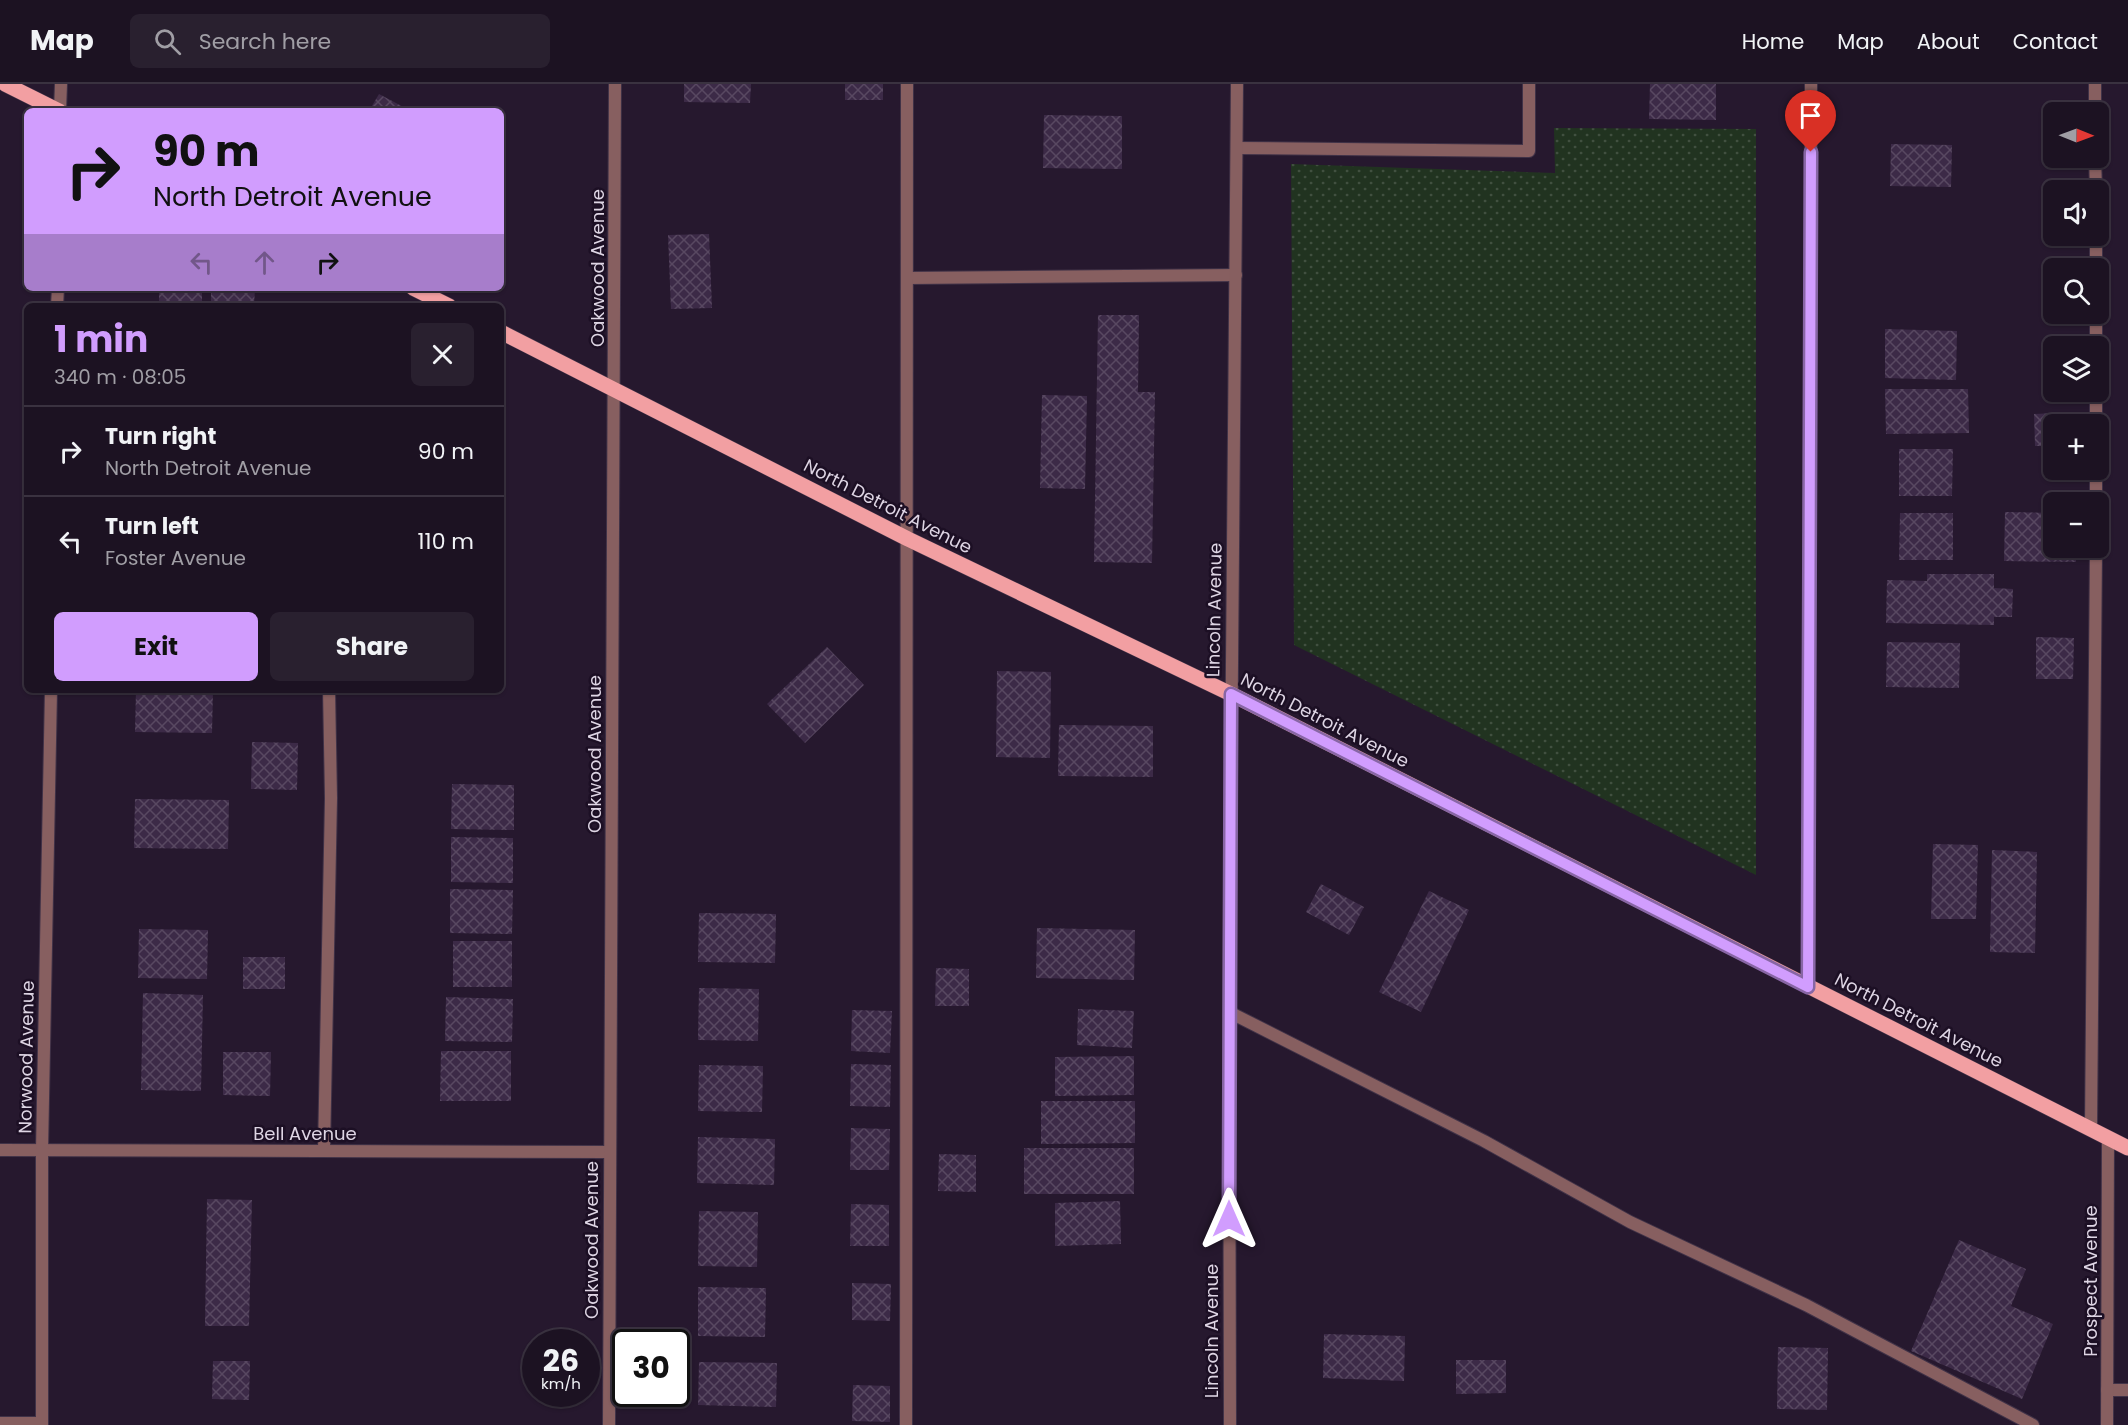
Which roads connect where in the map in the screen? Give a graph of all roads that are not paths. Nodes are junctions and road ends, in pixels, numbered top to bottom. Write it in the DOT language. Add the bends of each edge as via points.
graph roads {
  1 [pos="5,84"];
  2 [pos="61,84"];
  3 [pos="615,84"];
  4 [pos="907,84"];
  5 [pos="1237,84"];
  6 [pos="1529,84"];
  7 [pos="1811,84"];
  8 [pos="2095,84"];
  9 [pos="2095,102"];
  10 [pos="54,108"];
  11 [pos="60,108"];
  12 [pos="1237,148"];
  13 [pos="1236,275"];
  14 [pos="908,278"];
  15 [pos="419,291"];
  16 [pos="443,303"];
  17 [pos="504,334"];
  18 [pos="615,389"];
  19 [pos="908,539"];
  20 [pos="2096,558"];
  21 [pos="51,693"];
  22 [pos="329,693"];
  23 [pos="1231,694"];
  24 [pos="1808,987"];
  25 [pos="1228,1012"];
  26 [pos="2091,1128"];
  27 [pos="2108,1138"];
  28 [pos="2128,1148"];
  29 [pos="0,1150"];
  30 [pos="42,1150"];
  31 [pos="324,1151"];
  32 [pos="609,1152"];
  33 [pos="2107,1390"];
  34 [pos="2128,1390"];
  35 [pos="0,1423"];
  36 [pos="42,1424"];
  37 [pos="609,1425"];
  38 [pos="906,1425"];
  39 [pos="1230,1425"];
  40 [pos="2033,1425"];
  41 [pos="2107,1425"];
  1 -- 10 [label="main road"];
  2 -- 11 [label="street"];
  3 -- 18 [label="street, Oakwood Avenue"];
  4 -- 14 [label="street"];
  5 -- 12 [label="street, Lincoln Avenue"];
  6 -- 12 [label="street" via="1529,151"];
  7 -- 24 [label="street"];
  8 -- 9 [label="street"];
  12 -- 13 [label="street, Lincoln Avenue"];
  13 -- 14 [label="street"];
  13 -- 23 [label="street, Lincoln Avenue"];
  14 -- 19 [label="street"];
  15 -- 16 [label="main road"];
  17 -- 18 [label="main road, North Detroit Avenue"];
  18 -- 19 [label="main road, North Detroit Avenue"];
  18 -- 32 [label="street, Oakwood Avenue"];
  19 -- 23 [label="main road, North Detroit Avenue"];
  19 -- 38 [label="street"];
  20 -- 26 [label="street"];
  21 -- 30 [label="street, Norwood Avenue"];
  22 -- 31 [label="street" via="331,798"];
  23 -- 24 [label="main road, North Detroit Avenue"];
  23 -- 25 [label="street, Lincoln Avenue"];
  24 -- 26 [label="main road, North Detroit Avenue"];
  25 -- 39 [label="street, Lincoln Avenue"];
  25 -- 40 [label="street" via="1484,1141 1630,1222 1806,1305"];
  26 -- 27 [label="main road, North Detroit Avenue"];
  27 -- 28 [label="main road, North Detroit Avenue"];
  27 -- 33 [label="street, Prospect Avenue"];
  29 -- 30 [label="street, Bell Avenue"];
  30 -- 31 [label="street, Bell Avenue"];
  30 -- 36 [label="street, Norwood Avenue"];
  31 -- 32 [label="street, Bell Avenue"];
  32 -- 37 [label="street, Oakwood Avenue"];
  33 -- 34 [label="street"];
  33 -- 41 [label="street, Prospect Avenue"];
  35 -- 36 [label="street"];
}
